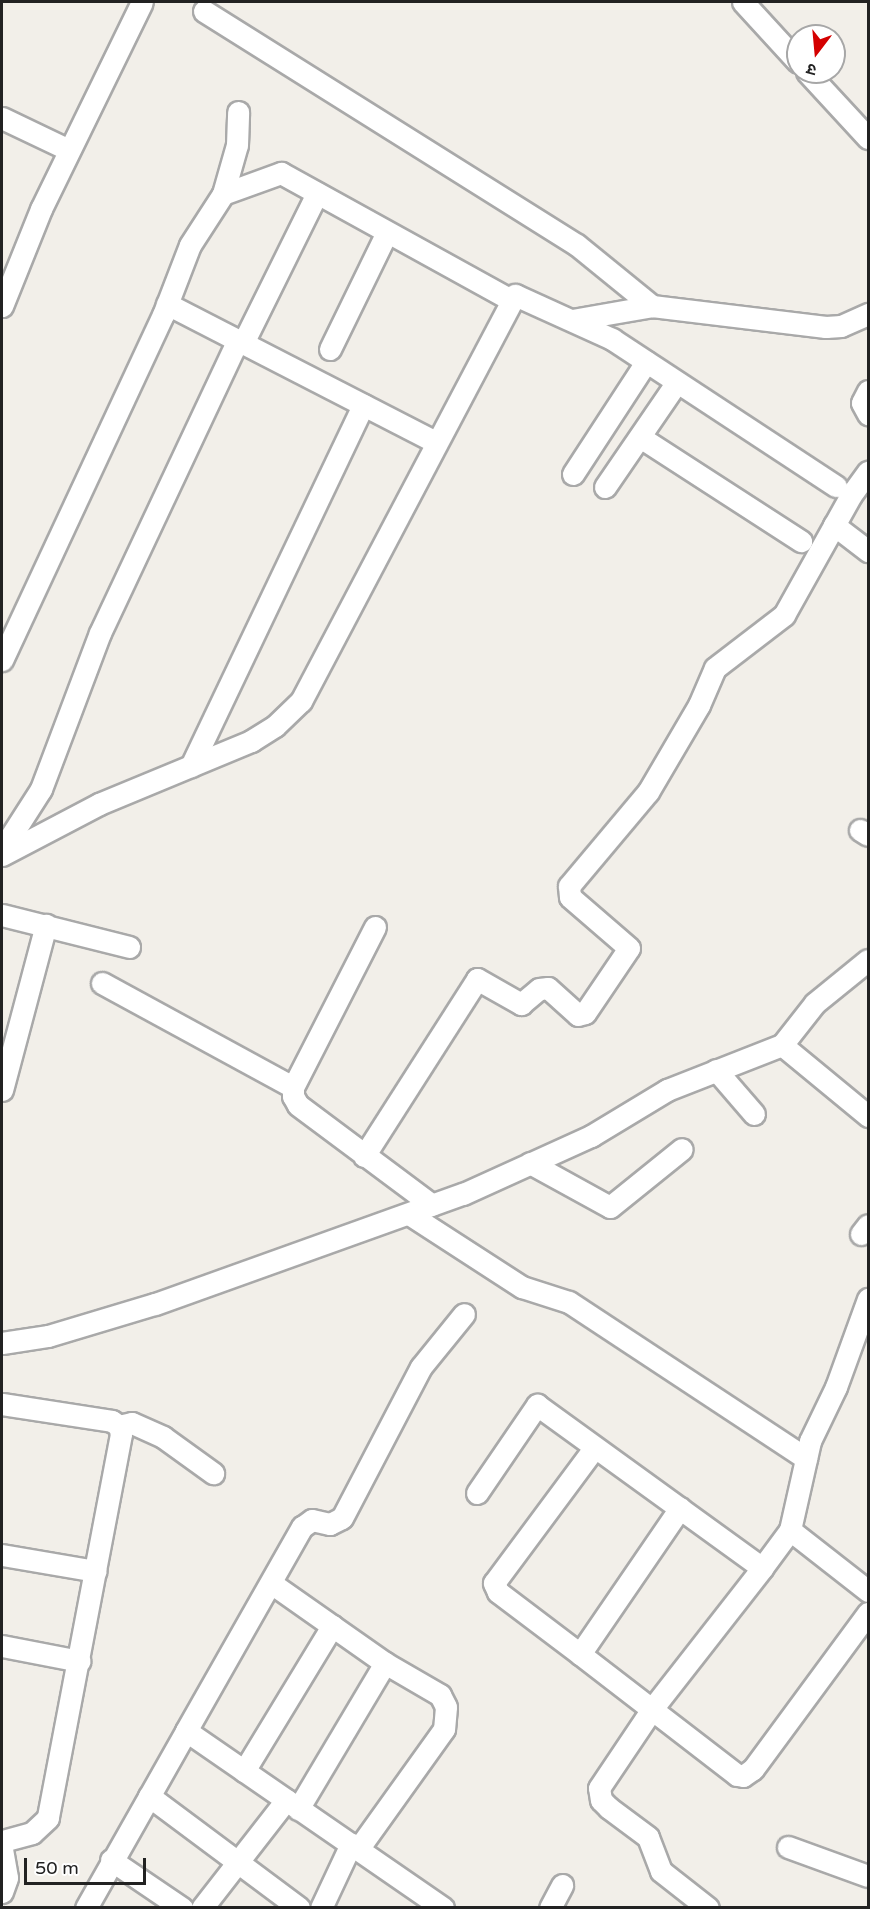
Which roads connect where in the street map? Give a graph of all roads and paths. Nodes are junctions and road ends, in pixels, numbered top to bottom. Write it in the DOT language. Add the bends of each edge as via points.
graph roads {
  1 [pos="142,2"];
  2 [pos="743,2"];
  3 [pos="204,10"];
  4 [pos="786,49"];
  5 [pos="818,84"];
  6 [pos="238,112"];
  7 [pos="2,118"];
  8 [pos="868,138"];
  9 [pos="69,150"];
  10 [pos="317,193"];
  11 [pos="224,194"];
  12 [pos="387,232"];
  13 [pos="509,299"];
  14 [pos="167,304"];
  15 [pos="2,306"];
  16 [pos="652,306"];
  17 [pos="868,314"];
  18 [pos="572,320"];
  19 [pos="240,341"];
  20 [pos="330,350"];
  21 [pos="646,362"];
  22 [pos="678,382"];
  23 [pos="868,391"];
  24 [pos="363,405"];
  25 [pos="868,414"];
  26 [pos="640,436"];
  27 [pos="435,442"];
  28 [pos="868,472"];
  29 [pos="573,474"];
  30 [pos="836,486"];
  31 [pos="605,487"];
  32 [pos="834,525"];
  33 [pos="801,541"];
  34 [pos="868,551"];
  35 [pos="2,660"];
  36 [pos="191,766"];
  37 [pos="2,853"];
  38 [pos="2,915"];
  39 [pos="46,925"];
  40 [pos="375,927"];
  41 [pos="129,947"];
  42 [pos="868,960"];
  43 [pos="102,983"];
  44 [pos="782,1045"];
  45 [pos="716,1071"];
  46 [pos="293,1087"];
  47 [pos="2,1090"];
  48 [pos="754,1114"];
  49 [pos="868,1116"];
  50 [pos="682,1149"];
  51 [pos="364,1156"];
  52 [pos="530,1163"];
  53 [pos="432,1205"];
  54 [pos="409,1214"];
  55 [pos="868,1299"];
  56 [pos="464,1314"];
  57 [pos="2,1343"];
  58 [pos="2,1404"];
  59 [pos="119,1426"];
  60 [pos="594,1447"];
  61 [pos="806,1458"];
  62 [pos="213,1473"];
  63 [pos="477,1492"];
  64 [pos="680,1508"];
  65 [pos="790,1530"];
  66 [pos="2,1555"];
  67 [pos="762,1568"];
  68 [pos="96,1571"];
  69 [pos="272,1583"];
  70 [pos="868,1591"];
  71 [pos="868,1613"];
  72 [pos="332,1626"];
  73 [pos="2,1646"];
  74 [pos="579,1654"];
  75 [pos="80,1661"];
  76 [pos="385,1663"];
  77 [pos="652,1709"];
  78 [pos="186,1731"];
  79 [pos="244,1771"];
  80 [pos="149,1796"];
  81 [pos="292,1804"];
  82 [pos="2,1841"];
  83 [pos="354,1847"];
  84 [pos="788,1847"];
  85 [pos="2,1849"];
  86 [pos="111,1860"];
  87 [pos="237,1863"];
  88 [pos="868,1876"];
  89 [pos="562,1885"];
  90 [pos="2,1892"];
  91 [pos="86,1908"];
  92 [pos="182,1908"];
  93 [pos="202,1908"];
  94 [pos="299,1908"];
  95 [pos="321,1908"];
  96 [pos="443,1908"];
  97 [pos="550,1908"];
  98 [pos="708,1908"];
  1 -- 9 [label="street"];
  2 -- 4 [label="street"];
  3 -- 16 [label="street" via="577,245"];
  5 -- 8 [label="street"];
  6 -- 11 [label="street" via="236,154"];
  7 -- 9 [label="street"];
  9 -- 15 [label="street"];
  10 -- 11 [label="street" via="281,172"];
  10 -- 12 [label="street"];
  10 -- 19 [label="street"];
  11 -- 14 [label="street" via="190,245"];
  12 -- 13 [label="street"];
  12 -- 20 [label="street"];
  13 -- 18 [label="street" via="524,296"];
  13 -- 27 [label="street"];
  14 -- 19 [label="street"];
  14 -- 35 [label="street"];
  16 -- 17 [label="street" via="826,327 841,326"];
  16 -- 18 [label="street"];
  18 -- 21 [label="street"];
  19 -- 24 [label="street"];
  19 -- 37 [label="street" via="100,633 41,789"];
  21 -- 22 [label="street"];
  21 -- 29 [label="street"];
  22 -- 26 [label="street"];
  22 -- 30 [label="street"];
  23 -- 25 [label="street" via="862,403"];
  24 -- 27 [label="street"];
  24 -- 36 [label="street"];
  26 -- 31 [label="street"];
  26 -- 33 [label="street"];
  27 -- 36 [label="street" via="301,701 275,726"];
  28 -- 32 [label="street"];
  32 -- 34 [label="street"];
  32 -- 51 [label="street" via="784,615 715,668 699,705 648,792 569,886 570,897 629,948 585,1013 578,1015 548,988 539,989 521,1004 477,979"];
  36 -- 37 [label="street" via="99,804"];
  38 -- 39 [label="street"];
  39 -- 41 [label="street"];
  39 -- 47 [label="street"];
  40 -- 46 [label="street"];
  42 -- 44 [label="street" via="815,1003"];
  43 -- 46 [label="street"];
  44 -- 45 [label="street"];
  44 -- 49 [label="street"];
  45 -- 48 [label="street"];
  45 -- 52 [label="street" via="667,1090 591,1136"];
  46 -- 51 [label="street" via="298,1105"];
  50 -- 52 [label="street" via="610,1207"];
  51 -- 53 [label="street"];
  52 -- 53 [label="street"];
  53 -- 54 [label="street"];
  54 -- 57 [label="street" via="155,1304 48,1336"];
  54 -- 61 [label="street" via="522,1287 569,1302"];
  55 -- 61 [label="street"];
  56 -- 69 [label="street" via="421,1367 342,1518 337,1523 306,1522"];
  58 -- 59 [label="street" via="112,1421"];
  59 -- 62 [label="street" via="132,1423 163,1437"];
  59 -- 68 [label="street" via="121,1434"];
  60 -- 63 [label="street" via="537,1405"];
  60 -- 64 [label="street"];
  60 -- 74 [label="street" via="494,1583 498,1592"];
  61 -- 65 [label="street"];
  64 -- 67 [label="street"];
  64 -- 74 [label="street"];
  65 -- 67 [label="street"];
  65 -- 70 [label="street"];
  66 -- 68 [label="street"];
  67 -- 77 [label="street"];
  68 -- 75 [label="street"];
  69 -- 72 [label="street"];
  69 -- 78 [label="street"];
  71 -- 77 [label="street" via="753,1769 743,1776"];
  72 -- 76 [label="street"];
  72 -- 79 [label="street"];
  73 -- 75 [label="street"];
  74 -- 77 [label="street"];
  75 -- 82 [label="street" via="48,1818 32,1833"];
  76 -- 81 [label="street"];
  76 -- 83 [label="street" via="440,1695 446,1719 444,1729"];
  77 -- 98 [label="street" via="602,1780 600,1800 648,1837 661,1871"];
  78 -- 79 [label="street"];
  78 -- 80 [label="street"];
  79 -- 81 [label="street"];
  80 -- 86 [label="street"];
  80 -- 87 [label="street"];
  81 -- 83 [label="street"];
  81 -- 87 [label="street"];
  83 -- 95 [label="street"];
  83 -- 96 [label="street"];
  84 -- 88 [label="street"];
  85 -- 90 [label="street" via="7,1878"];
  86 -- 91 [label="street"];
  86 -- 92 [label="street"];
  87 -- 93 [label="street"];
  87 -- 94 [label="street"];
  89 -- 97 [label="street"];
}
